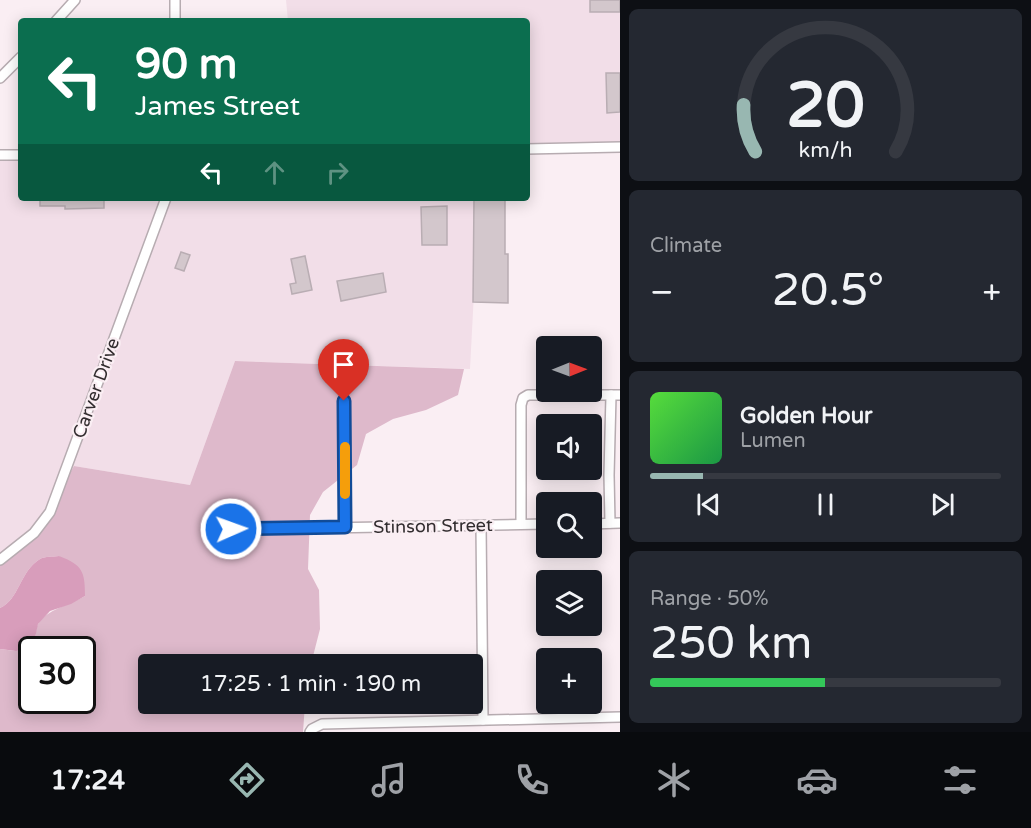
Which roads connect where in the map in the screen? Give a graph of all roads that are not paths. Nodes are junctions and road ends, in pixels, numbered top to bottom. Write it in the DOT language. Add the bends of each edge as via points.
graph roads {
  1 [pos="75,0"];
  2 [pos="175,0"];
  3 [pos="59,18"];
  4 [pos="176,18"];
  5 [pos="18,60"];
  6 [pos="0,78"];
  7 [pos="620,147"];
  8 [pos="530,149"];
  9 [pos="0,155"];
  10 [pos="18,155"];
  11 [pos="165,201"];
  12 [pos="615,395"];
  13 [pos="344,401"];
  14 [pos="615,523"];
  15 [pos="521,524"];
  16 [pos="536,524"];
  17 [pos="481,525"];
  18 [pos="345,527"];
  19 [pos="212,530"];
  20 [pos="0,560"];
  21 [pos="620,717"];
  22 [pos="483,720"];
  23 [pos="441,721"];
  24 [pos="311,730"];
  25 [pos="441,732"];
  1 -- 3 [label="street"];
  2 -- 4 [label="street"];
  5 -- 6 [label="street"];
  7 -- 8 [label="street"];
  9 -- 10 [label="street"];
  11 -- 20 [label="street, Carver Drive" via="50,512 24,543"];
  12 -- 14 [label="street" via="609,475"];
  12 -- 15 [label="street" via="523,398"];
  13 -- 18 [label="street"];
  15 -- 16 [label="street, Stinson Street"];
  15 -- 17 [label="street, Stinson Street"];
  17 -- 18 [label="street, Stinson Street"];
  17 -- 22 [label="street"];
  18 -- 19 [label="street, Stinson Street"];
  21 -- 22 [label="street"];
  22 -- 23 [label="street"];
  23 -- 24 [label="street" via="322,724"];
  23 -- 25 [label="street"];
}
